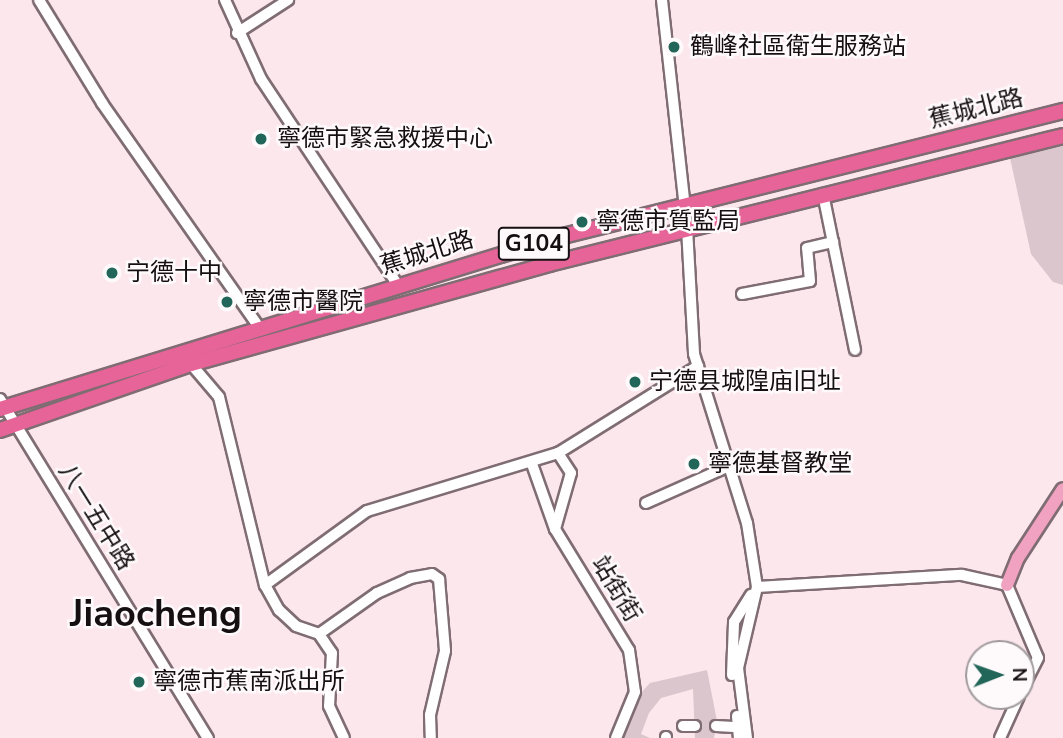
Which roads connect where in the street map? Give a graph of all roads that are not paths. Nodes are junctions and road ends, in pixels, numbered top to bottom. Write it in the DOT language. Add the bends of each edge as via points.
graph roads {
  1 [pos="39,0"];
  2 [pos="225,0"];
  3 [pos="288,0"];
  4 [pos="662,0"];
  5 [pos="237,33"];
  6 [pos="1063,111"];
  7 [pos="1063,136"];
  8 [pos="823,194"];
  9 [pos="681,205"];
  10 [pos="687,228"];
  11 [pos="833,242"];
  12 [pos="398,285"];
  13 [pos="742,294"];
  14 [pos="259,327"];
  15 [pos="855,350"];
  16 [pos="191,364"];
  17 [pos="698,366"];
  18 [pos="4,405"];
  19 [pos="7,427"];
  20 [pos="558,453"];
  21 [pos="532,464"];
  22 [pos="729,466"];
  23 [pos="1063,489"];
  24 [pos="646,503"];
  25 [pos="555,529"];
  26 [pos="265,584"];
  27 [pos="1007,585"];
  28 [pos="757,587"];
  29 [pos="319,634"];
  30 [pos="1030,640"];
  31 [pos="1013,710"];
  32 [pos="716,726"];
  33 [pos="739,732"];
  34 [pos="208,738"];
  35 [pos="344,738"];
  36 [pos="431,738"];
  37 [pos="616,738"];
  38 [pos="747,738"];
  39 [pos="1000,738"];
  1 -- 14 [label="street" via="102,103"];
  2 -- 5 [label="street"];
  3 -- 5 [label="street"];
  4 -- 9 [label="street"];
  5 -- 12 [label="street" via="261,79"];
  6 -- 9 [label="highway, 蕉城北路 / G104"];
  7 -- 8 [label="highway, 蕉城北路 / G104"];
  8 -- 10 [label="highway, 蕉城北路 / G104"];
  8 -- 11 [label="street"];
  9 -- 10 [label="street"];
  9 -- 12 [label="highway, 蕉城北路 / G104"];
  10 -- 16 [label="highway, 蕉城北路 / G104"];
  10 -- 17 [label="street"];
  11 -- 13 [label="street" via="807,248 810,281"];
  11 -- 15 [label="street"];
  12 -- 14 [label="highway, 蕉城北路 / G104"];
  14 -- 18 [label="highway, 蕉城北路 / G104"];
  16 -- 19 [label="highway, 蕉城北路 / G104"];
  16 -- 26 [label="street" via="219,397"];
  17 -- 20 [label="street"];
  17 -- 22 [label="street"];
  18 -- 19 [label="street, 八一五中路"];
  19 -- 34 [label="street, 八一五中路"];
  20 -- 21 [label="street"];
  20 -- 25 [label="street" via="571,473"];
  21 -- 25 [label="street, 站街街"];
  21 -- 26 [label="street" via="367,511"];
  22 -- 24 [label="street"];
  22 -- 28 [label="street" via="747,523"];
  23 -- 27 [label="main road" via="1018,558"];
  25 -- 37 [label="street, 站街街" via="629,650 635,692"];
  26 -- 29 [label="street" via="279,610 296,626"];
  27 -- 28 [label="street" via="962,575"];
  27 -- 30 [label="street"];
  28 -- 33 [label="street" via="734,622 731,670"];
  28 -- 38 [label="street" via="738,667"];
  29 -- 35 [label="street" via="332,653 329,706"];
  29 -- 36 [label="street" via="377,593 410,578 432,574 439,579 445,651 429,715"];
  31 -- 39 [label="street"];
  32 -- 33 [label="street"];
}
